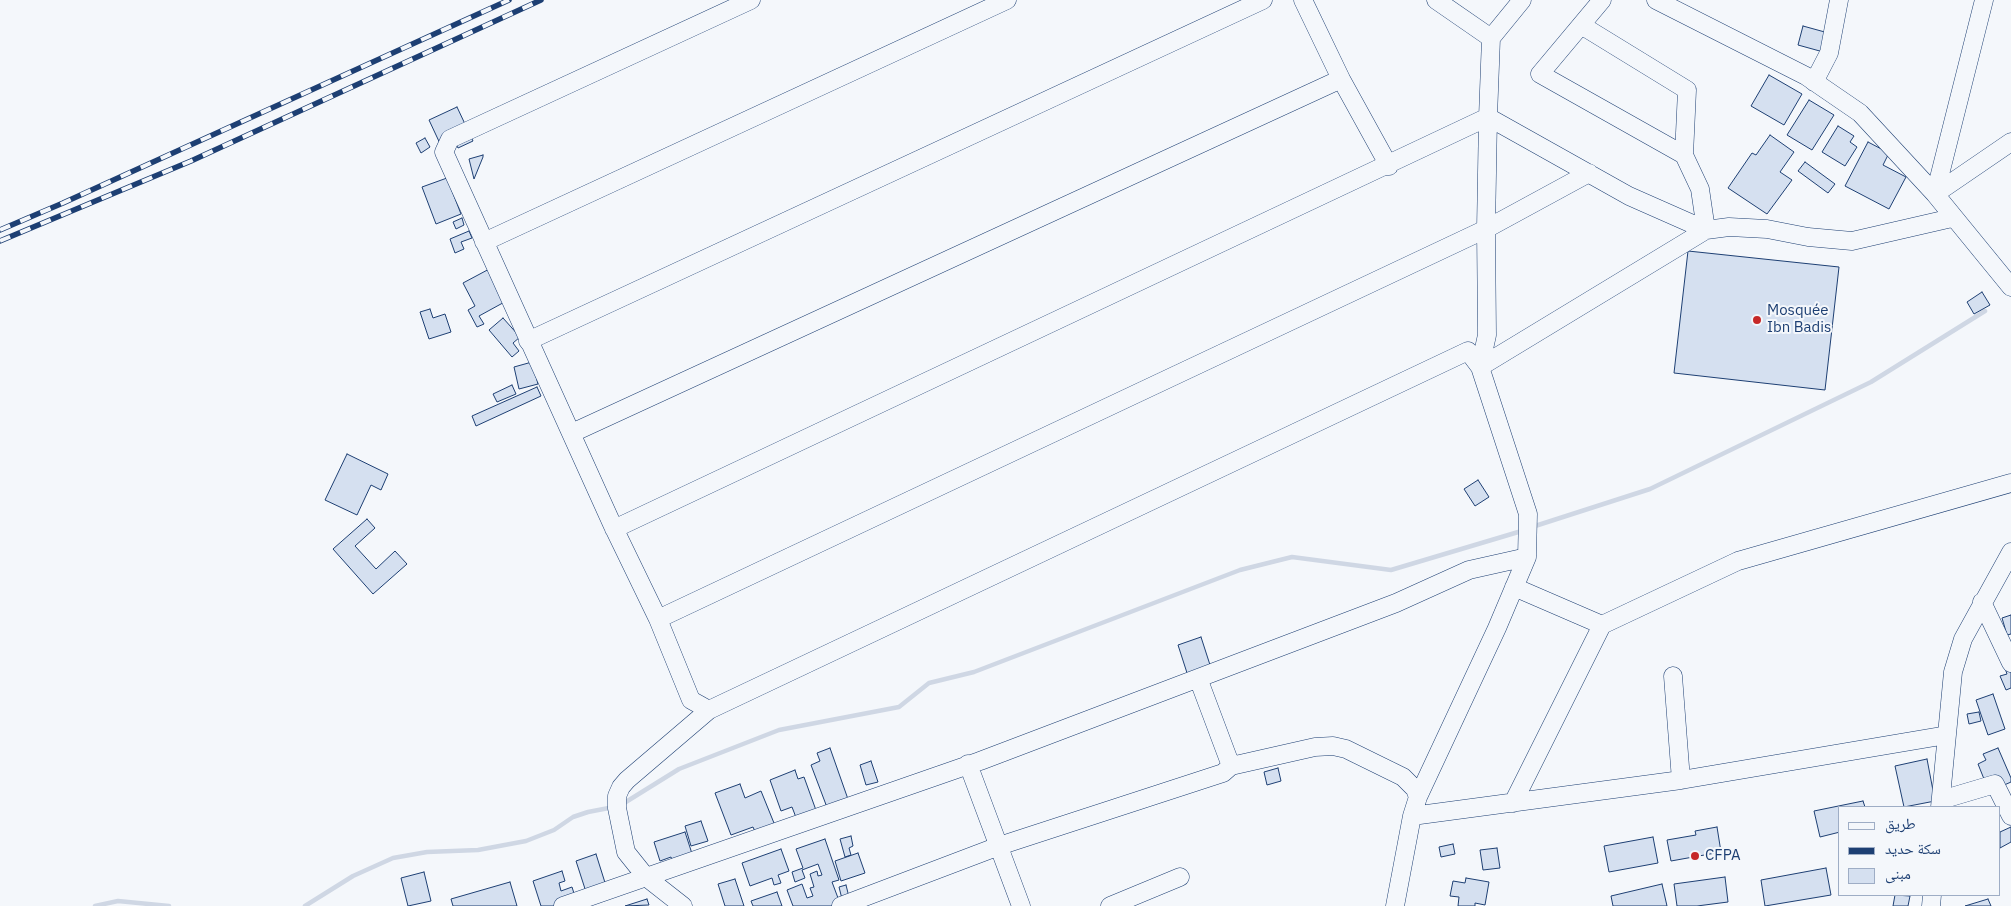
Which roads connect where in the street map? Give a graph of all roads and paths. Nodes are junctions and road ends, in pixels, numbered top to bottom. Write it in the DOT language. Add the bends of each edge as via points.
graph roads {
  1 [pos="751,0"];
  2 [pos="1008,0"];
  3 [pos="1263,0"];
  4 [pos="1303,0"];
  5 [pos="1436,0"];
  6 [pos="1522,0"];
  7 [pos="1602,0"];
  8 [pos="1656,0"];
  9 [pos="1839,0"];
  10 [pos="1984,0"];
  11 [pos="1581,25"];
  12 [pos="1491,38"];
  13 [pos="1341,79"];
  14 [pos="1814,82"];
  15 [pos="1488,118"];
  16 [pos="2011,142"];
  17 [pos="1684,155"];
  18 [pos="1389,166"];
  19 [pos="1589,173"];
  20 [pos="1935,194"];
  21 [pos="1952,218"];
  22 [pos="1486,229"];
  23 [pos="1706,230"];
  24 [pos="484,242"];
  25 [pos="2011,287"];
  26 [pos="528,341"];
  27 [pos="1480,368"];
  28 [pos="572,433"];
  29 [pos="2011,483"];
  30 [pos="614,529"];
  31 [pos="2010,555"];
  32 [pos="1526,556"];
  33 [pos="1514,587"];
  34 [pos="1982,602"];
  35 [pos="658,619"];
  36 [pos="1602,624"];
  37 [pos="2011,663"];
  38 [pos="1673,676"];
  39 [pos="1198,678"];
  40 [pos="709,710"];
  41 [pos="1947,735"];
  42 [pos="968,764"];
  43 [pos="1231,766"];
  44 [pos="1681,780"];
  45 [pos="1418,798"];
  46 [pos="1514,803"];
  47 [pos="1941,803"];
  48 [pos="1412,816"];
  49 [pos="2011,816"];
  50 [pos="999,846"];
  51 [pos="646,877"];
  52 [pos="1180,877"];
  53 [pos="1133,902"];
  54 [pos="563,906"];
  55 [pos="683,906"];
  56 [pos="841,906"];
  57 [pos="1020,906"];
  58 [pos="1110,906"];
  59 [pos="1395,906"];
  1 -- 24 [label="street" via="450,139 444,152"];
  2 -- 24 [label="street"];
  3 -- 26 [label="street"];
  4 -- 13 [label="street"];
  5 -- 12 [label="street"];
  6 -- 12 [label="street"];
  7 -- 11 [label="street"];
  8 -- 14 [label="street"];
  9 -- 14 [label="street" via="1829,52"];
  10 -- 20 [label="street"];
  11 -- 17 [label="street" via="1687,90"];
  11 -- 17 [label="street" via="1540,74"];
  12 -- 15 [label="street"];
  13 -- 18 [label="street"];
  13 -- 28 [label="street"];
  14 -- 20 [label="street" via="1860,113"];
  15 -- 18 [label="street"];
  15 -- 19 [label="street"];
  15 -- 22 [label="street"];
  16 -- 20 [label="street"];
  17 -- 23 [label="street" via="1700,189"];
  18 -- 30 [label="street"];
  19 -- 22 [label="street"];
  19 -- 23 [label="street" via="1629,196"];
  20 -- 21 [label="street"];
  21 -- 23 [label="street" via="1852,241 1767,229 1729,227"];
  21 -- 25 [label="street"];
  22 -- 27 [label="street" via="1487,334"];
  22 -- 35 [label="street"];
  23 -- 27 [label="street"];
  24 -- 26 [label="street"];
  26 -- 28 [label="street"];
  27 -- 32 [label="street" via="1528,514"];
  27 -- 40 [label="street" via="1468,351"];
  28 -- 30 [label="street"];
  29 -- 36 [label="street" via="1738,561"];
  30 -- 35 [label="street"];
  31 -- 34 [label="street"];
  32 -- 33 [label="street"];
  32 -- 39 [label="street" via="1469,570 1396,603"];
  33 -- 36 [label="street"];
  33 -- 45 [label="street"];
  34 -- 37 [label="street"];
  34 -- 41 [label="street" via="1963,639 1953,672"];
  35 -- 40 [label="street" via="691,700"];
  36 -- 46 [label="street"];
  38 -- 44 [label="street"];
  39 -- 42 [label="street"];
  39 -- 43 [label="street"];
  40 -- 51 [label="street" via="627,780 617,796 626,852"];
  41 -- 44 [label="street"];
  41 -- 47 [label="street"];
  42 -- 50 [label="street"];
  42 -- 51 [label="street"];
  43 -- 45 [label="street" via="1333,746 1346,749 1403,777 1415,789"];
  43 -- 50 [label="street" via="1223,773"];
  44 -- 46 [label="street"];
  45 -- 48 [label="street"];
  46 -- 48 [label="street"];
  47 -- 49 [label="street" via="1994,784"];
  48 -- 59 [label="street"];
  50 -- 56 [label="street"];
  50 -- 57 [label="street"];
  51 -- 54 [label="street"];
  51 -- 55 [label="street"];
  52 -- 53 [label="street"];
  53 -- 58 [label="street"];
}
